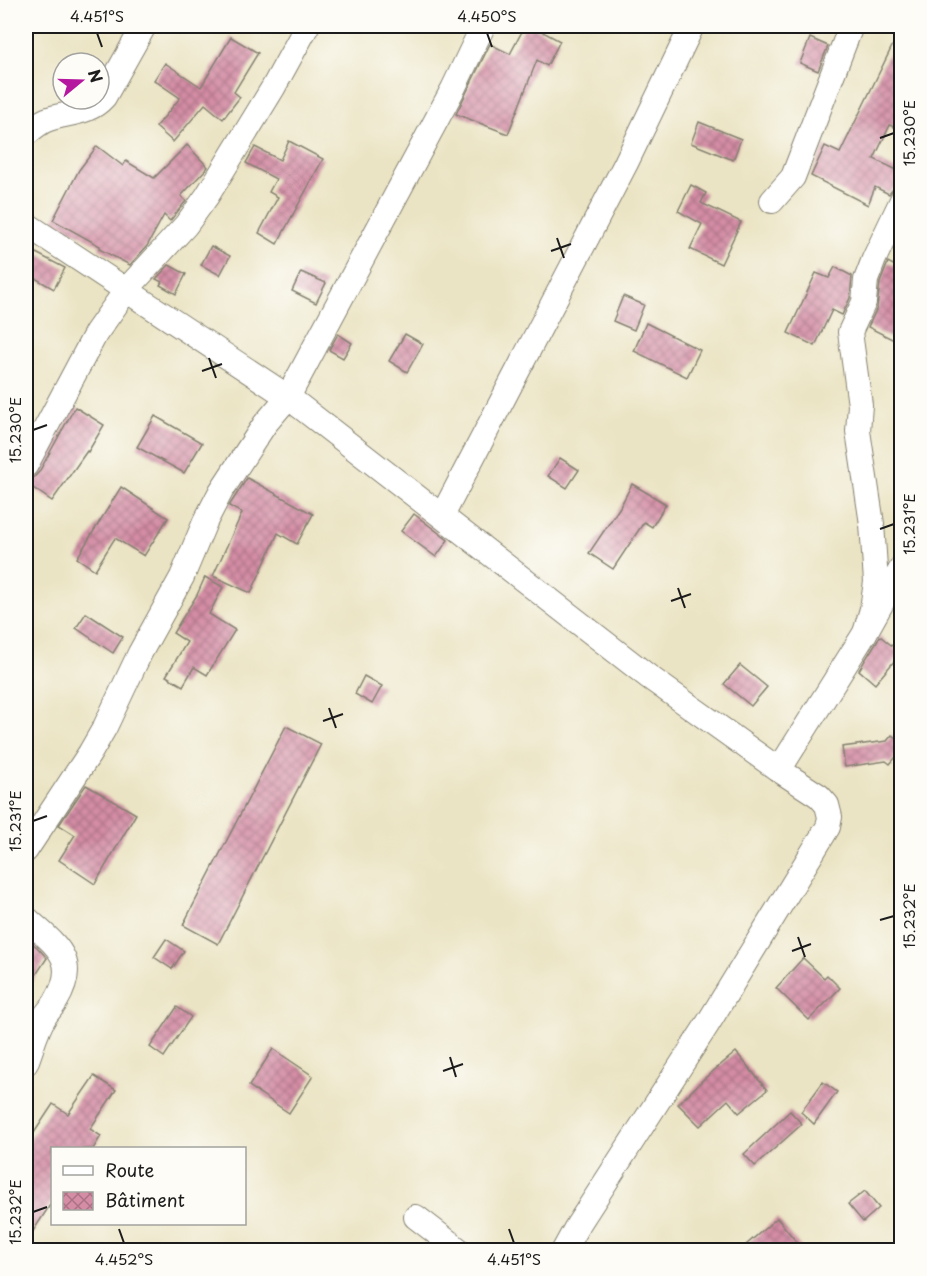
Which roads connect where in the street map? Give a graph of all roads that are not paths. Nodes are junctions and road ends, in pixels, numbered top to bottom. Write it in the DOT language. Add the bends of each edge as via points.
graph roads {
  1 [pos="144,26"];
  2 [pos="307,26"];
  3 [pos="483,26"];
  4 [pos="692,26"];
  5 [pos="851,26"];
  6 [pos="26,134"];
  7 [pos="902,200"];
  8 [pos="772,201"];
  9 [pos="26,224"];
  10 [pos="127,289"];
  11 [pos="288,397"];
  12 [pos="26,465"];
  13 [pos="442,516"];
  14 [pos="902,567"];
  15 [pos="865,633"];
  16 [pos="779,770"];
  17 [pos="26,850"];
  18 [pos="26,918"];
  19 [pos="26,1063"];
  20 [pos="416,1217"];
  21 [pos="459,1251"];
  22 [pos="564,1251"];
  1 -- 6 [label="street" via="99,103 89,110 46,120"];
  2 -- 10 [label="street" via="207,196"];
  3 -- 11 [label="street"];
  4 -- 13 [label="street" via="626,163"];
  5 -- 8 [label="street" via="793,177"];
  7 -- 15 [label="street" via="874,259 866,280 864,302 850,332 876,582"];
  9 -- 10 [label="street"];
  10 -- 11 [label="street"];
  10 -- 12 [label="street" via="96,333"];
  11 -- 13 [label="street"];
  11 -- 17 [label="street" via="265,423 221,491 105,727"];
  13 -- 16 [label="street" via="649,677"];
  14 -- 15 [label="street"];
  15 -- 16 [label="street"];
  16 -- 22 [label="street" via="828,805 828,827"];
  18 -- 19 [label="street" via="55,945 67,964 65,983 45,1016"];
  20 -- 21 [label="street"];
}
